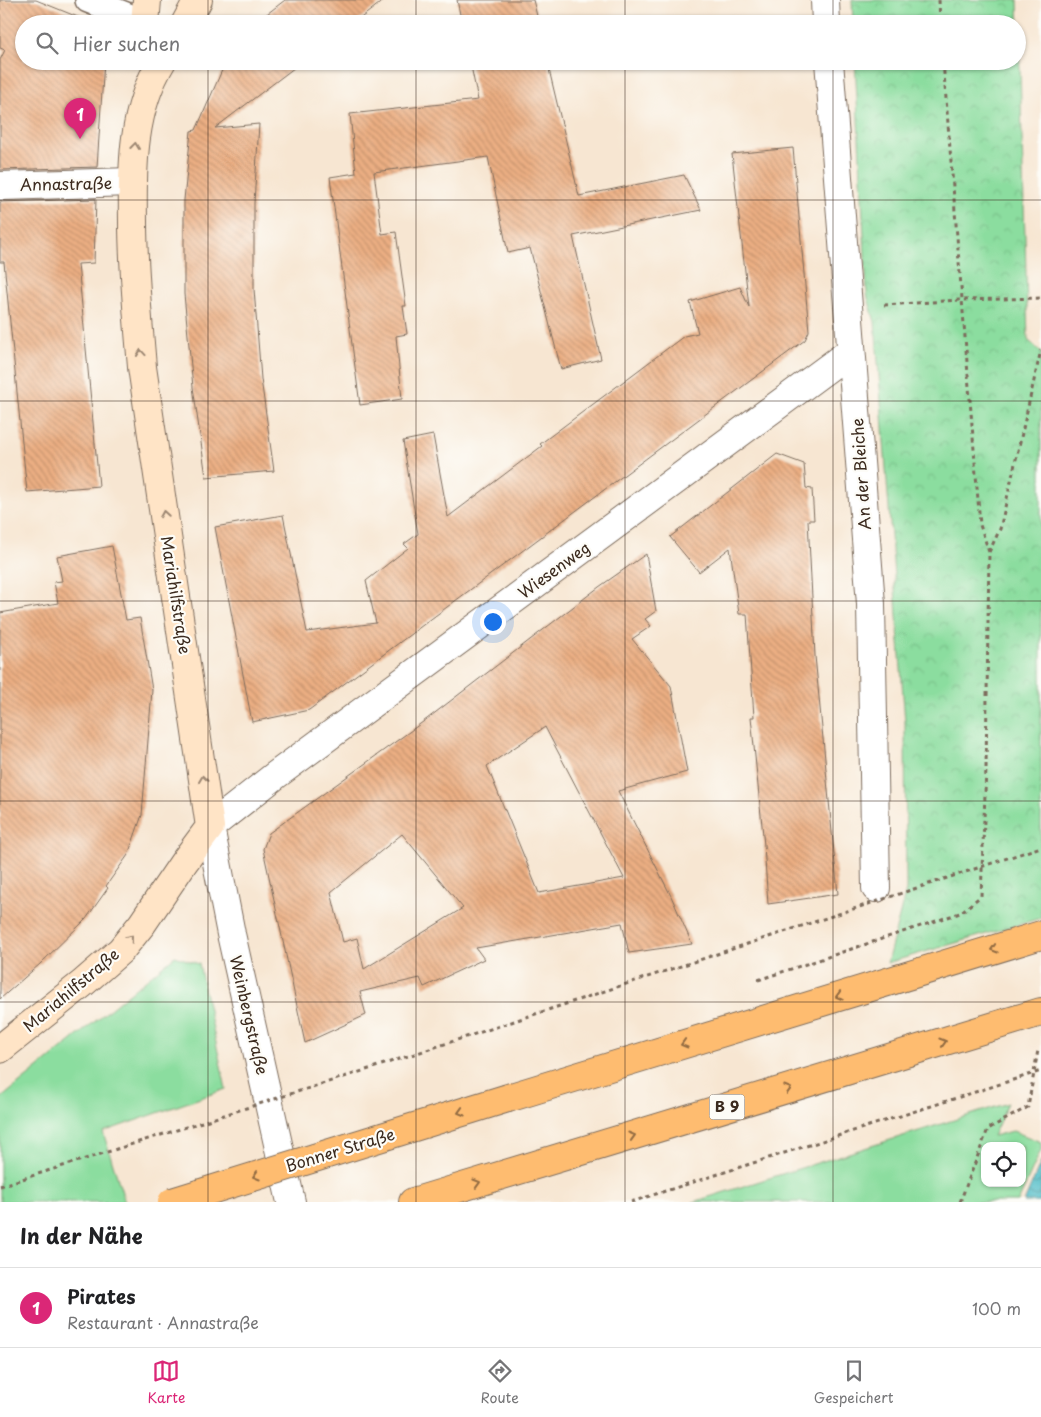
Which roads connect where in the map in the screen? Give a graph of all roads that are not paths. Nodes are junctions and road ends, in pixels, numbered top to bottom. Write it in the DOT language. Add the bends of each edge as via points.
graph roads {
  1 [pos="88,0"];
  2 [pos="147,0"];
  3 [pos="825,0"];
  4 [pos="126,15"];
  5 [pos="146,15"];
  6 [pos="826,15"];
  7 [pos="139,70"];
  8 [pos="157,70"];
  9 [pos="830,70"];
  10 [pos="141,109"];
  11 [pos="132,182"];
  12 [pos="12,185"];
  13 [pos="851,351"];
  14 [pos="210,827"];
  15 [pos="876,888"];
  16 [pos="1041,935"];
  17 [pos="1041,1012"];
  18 [pos="0,1049"];
  19 [pos="172,1202"];
  20 [pos="291,1202"];
  21 [pos="413,1202"];
  1 -- 4 [label="lane"];
  2 -- 5 [label="street"];
  3 -- 6 [label="street"];
  7 -- 10 [label="street"];
  8 -- 10 [label="street, Mariahilfstraße"];
  9 -- 13 [label="street, An der Bleiche"];
  11 -- 10 [label="street, Mariahilfstraße, one-way"];
  11 -- 12 [label="street, Annastraße"];
  14 -- 11 [label="street, Mariahilfstraße, one-way" via="142,367"];
  13 -- 14 [label="street, Wiesenweg"];
  13 -- 15 [label="street, An der Bleiche" via="871,604"];
  18 -- 14 [label="street, Mariahilfstraße, one-way" via="121,950"];
  14 -- 20 [label="street, Weinbergstraße"];
  16 -- 19 [label="highway, Bonner Straße, one-way, bridge"];
  21 -- 17 [label="highway, B 9, one-way"];
}
